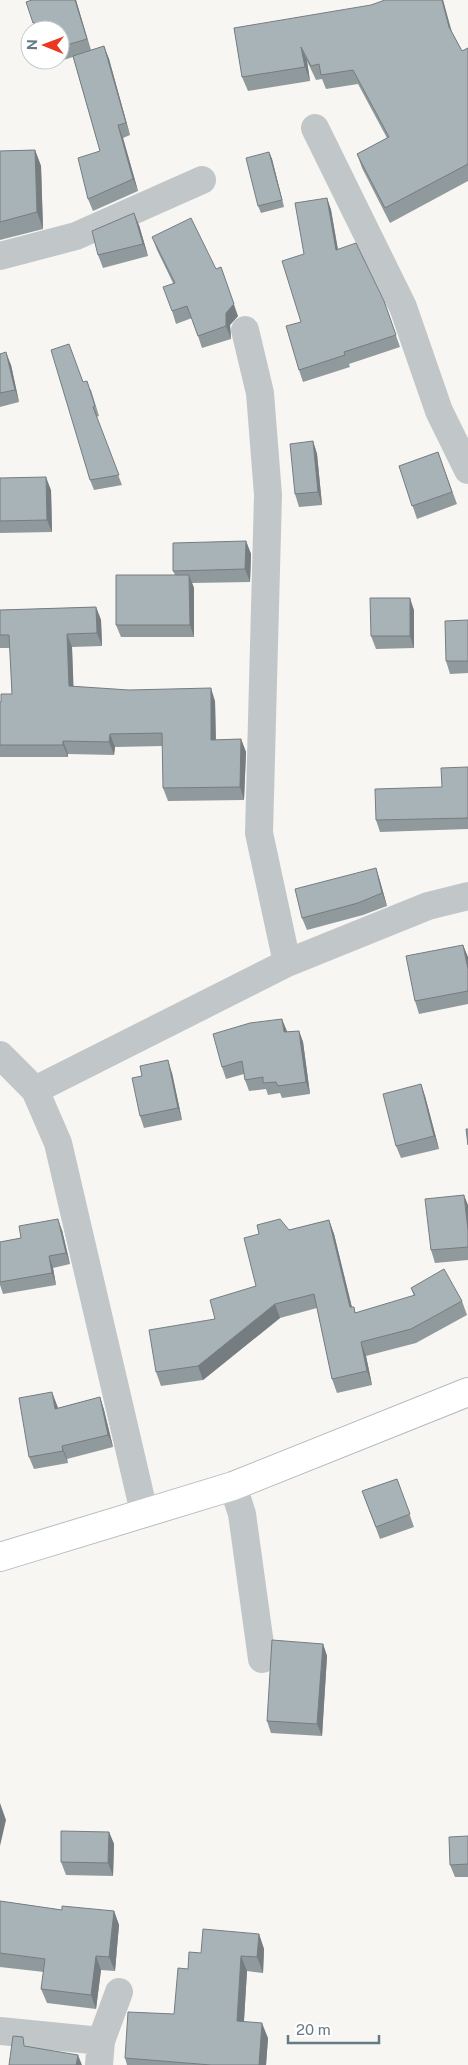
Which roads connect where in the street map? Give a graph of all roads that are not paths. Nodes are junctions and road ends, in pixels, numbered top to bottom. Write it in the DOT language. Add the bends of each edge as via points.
graph roads {
  1 [pos="315,128"];
  2 [pos="202,180"];
  3 [pos="0,256"];
  4 [pos="245,330"];
  5 [pos="468,470"];
  6 [pos="468,896"];
  7 [pos="287,963"];
  8 [pos="0,1054"];
  9 [pos="35,1090"];
  10 [pos="468,1392"];
  11 [pos="232,1486"];
  12 [pos="144,1512"];
  13 [pos="0,1557"];
  14 [pos="262,1659"];
  15 [pos="119,1992"];
  16 [pos="0,2031"];
  17 [pos="100,2053"];
  1 -- 5 [label="street" via="403,307 439,411"];
  2 -- 3 [label="street" via="76,236"];
  4 -- 7 [label="street" via="260,393 268,494 259,833"];
  6 -- 7 [label="street" via="428,906"];
  7 -- 9 [label="street"];
  8 -- 9 [label="street"];
  9 -- 12 [label="street" via="58,1143"];
  10 -- 11 [label="street"];
  11 -- 12 [label="street"];
  11 -- 14 [label="street" via="242,1514"];
  12 -- 13 [label="street"];
  15 -- 17 [label="street"];
  16 -- 17 [label="street"];
}
